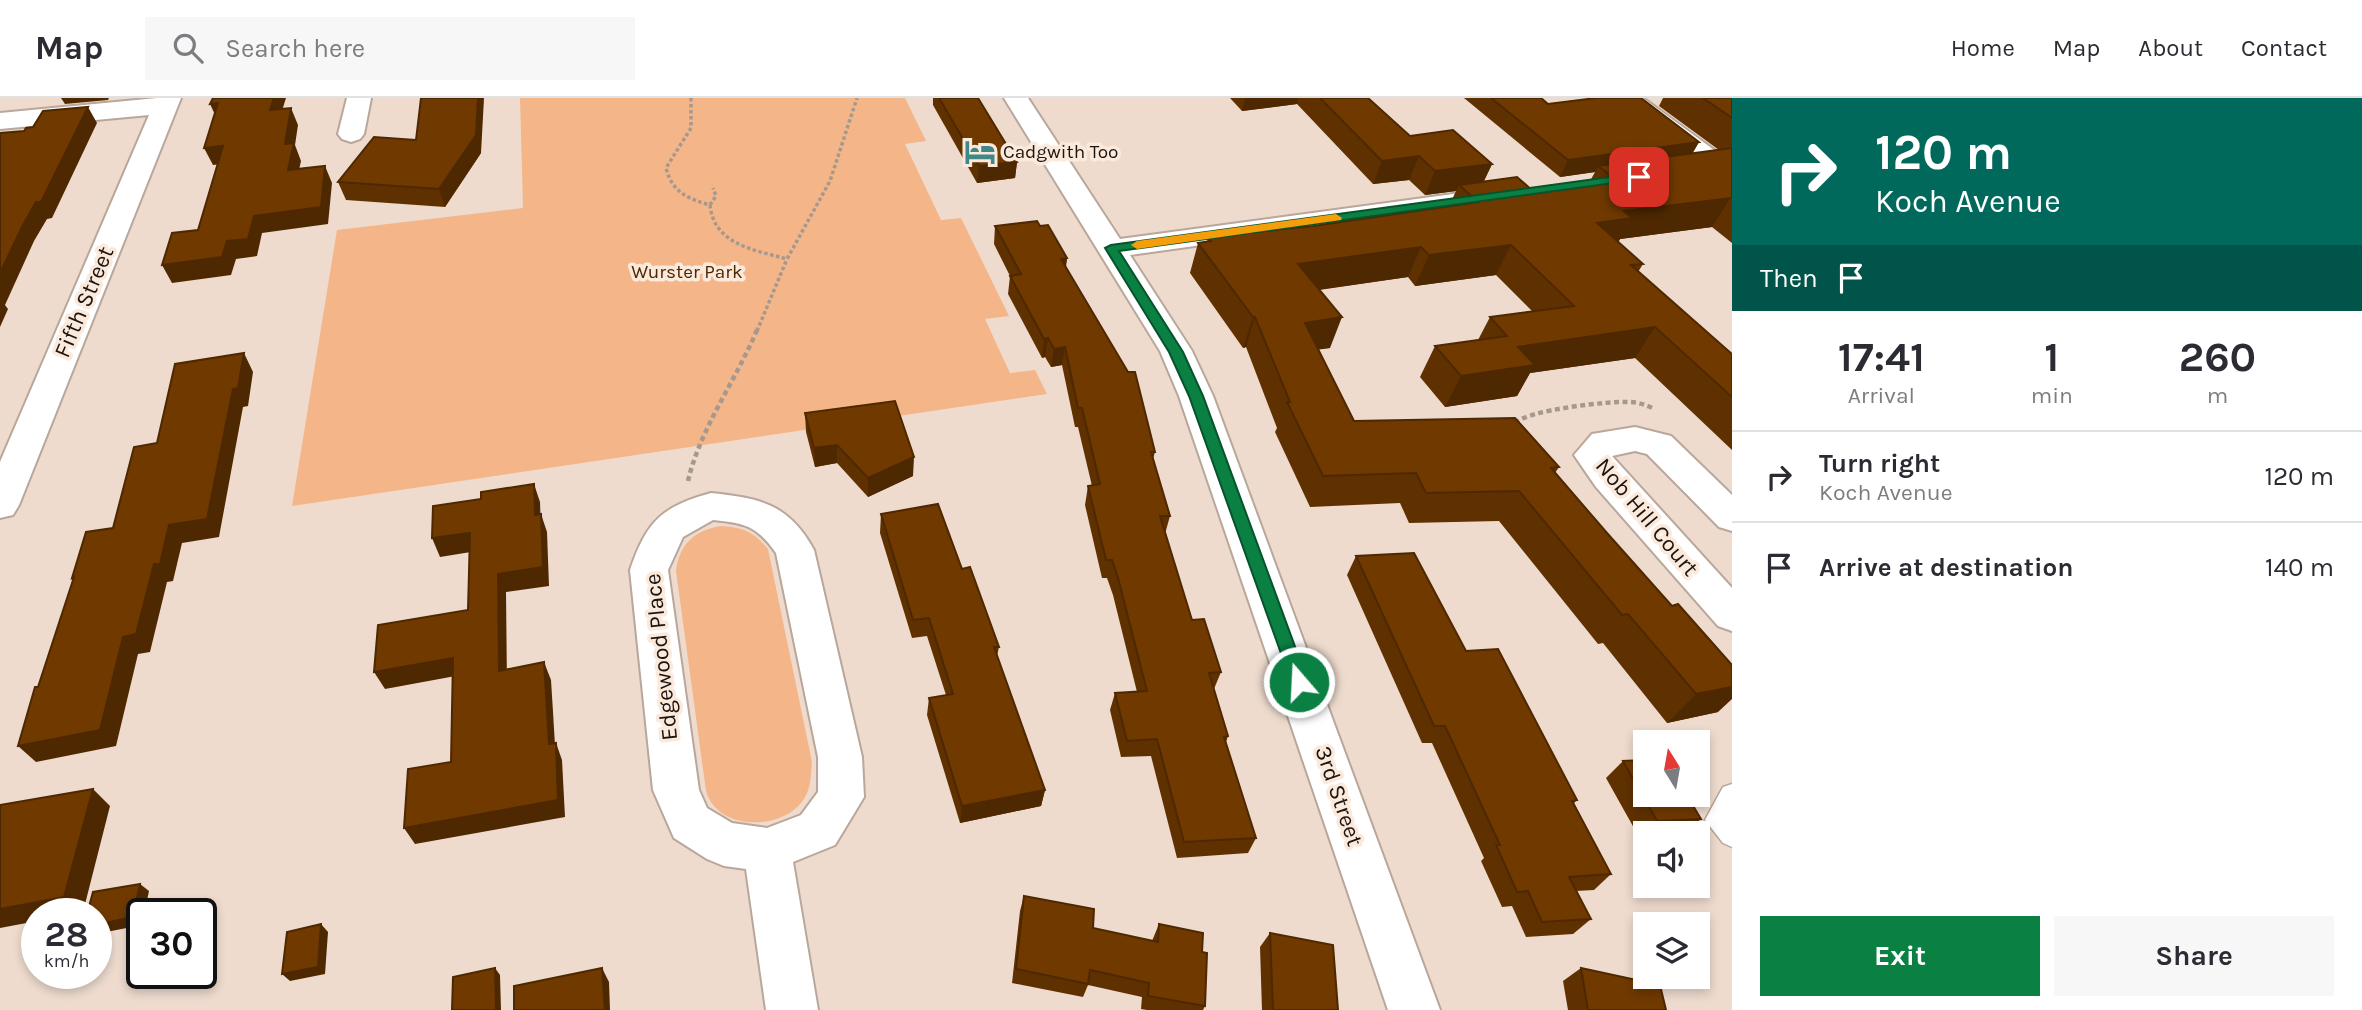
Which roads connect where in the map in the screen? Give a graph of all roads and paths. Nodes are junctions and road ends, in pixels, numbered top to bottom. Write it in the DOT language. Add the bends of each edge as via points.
graph roads {
  1 [pos="359,98"];
  2 [pos="691,98"];
  3 [pos="857,98"];
  4 [pos="1016,98"];
  5 [pos="1627,98"];
  6 [pos="167,102"];
  7 [pos="0,121"];
  8 [pos="351,134"];
  9 [pos="1727,168"];
  10 [pos="1678,171"];
  11 [pos="713,188"];
  12 [pos="1528,192"];
  13 [pos="710,205"];
  14 [pos="1111,248"];
  15 [pos="787,258"];
  16 [pos="0,505"];
  17 [pos="696,512"];
  18 [pos="1732,517"];
  19 [pos="1732,615"];
  20 [pos="1732,795"];
  21 [pos="1732,835"];
  22 [pos="767,850"];
  23 [pos="792,1010"];
  24 [pos="1414,1010"];
  1 -- 8 [label="street"];
  2 -- 13 [label="path" via="696,117 691,134 666,168 668,181 679,194"];
  3 -- 15 [label="path" via="830,181"];
  4 -- 14 [label="street, 3rd Street"];
  5 -- 9 [label="street"];
  6 -- 7 [label="street"];
  6 -- 16 [label="street, Fifth Street"];
  9 -- 10 [label="street"];
  11 -- 13 [label="path" via="716,196"];
  12 -- 14 [label="street"];
  13 -- 15 [label="path" via="709,219 718,232"];
  14 -- 24 [label="street, 3rd Street" via="1176,352 1196,396"];
  15 -- 17 [label="path" via="733,383 692,457 688,498"];
  17 -- 22 [label="street, Edgewood Place" via="680,517 659,539 649,569 676,790 690,824 724,844"];
  17 -- 22 [label="street, Edgewood Place" via="711,506 752,510 777,524 795,550 841,757 841,797 818,830"];
  18 -- 19 [label="street, Nob Hill Court" via="1658,445 1635,439 1604,443 1592,455"];
  20 -- 21 [label="lane" via="1718,820"];
  22 -- 23 [label="street"];
}
